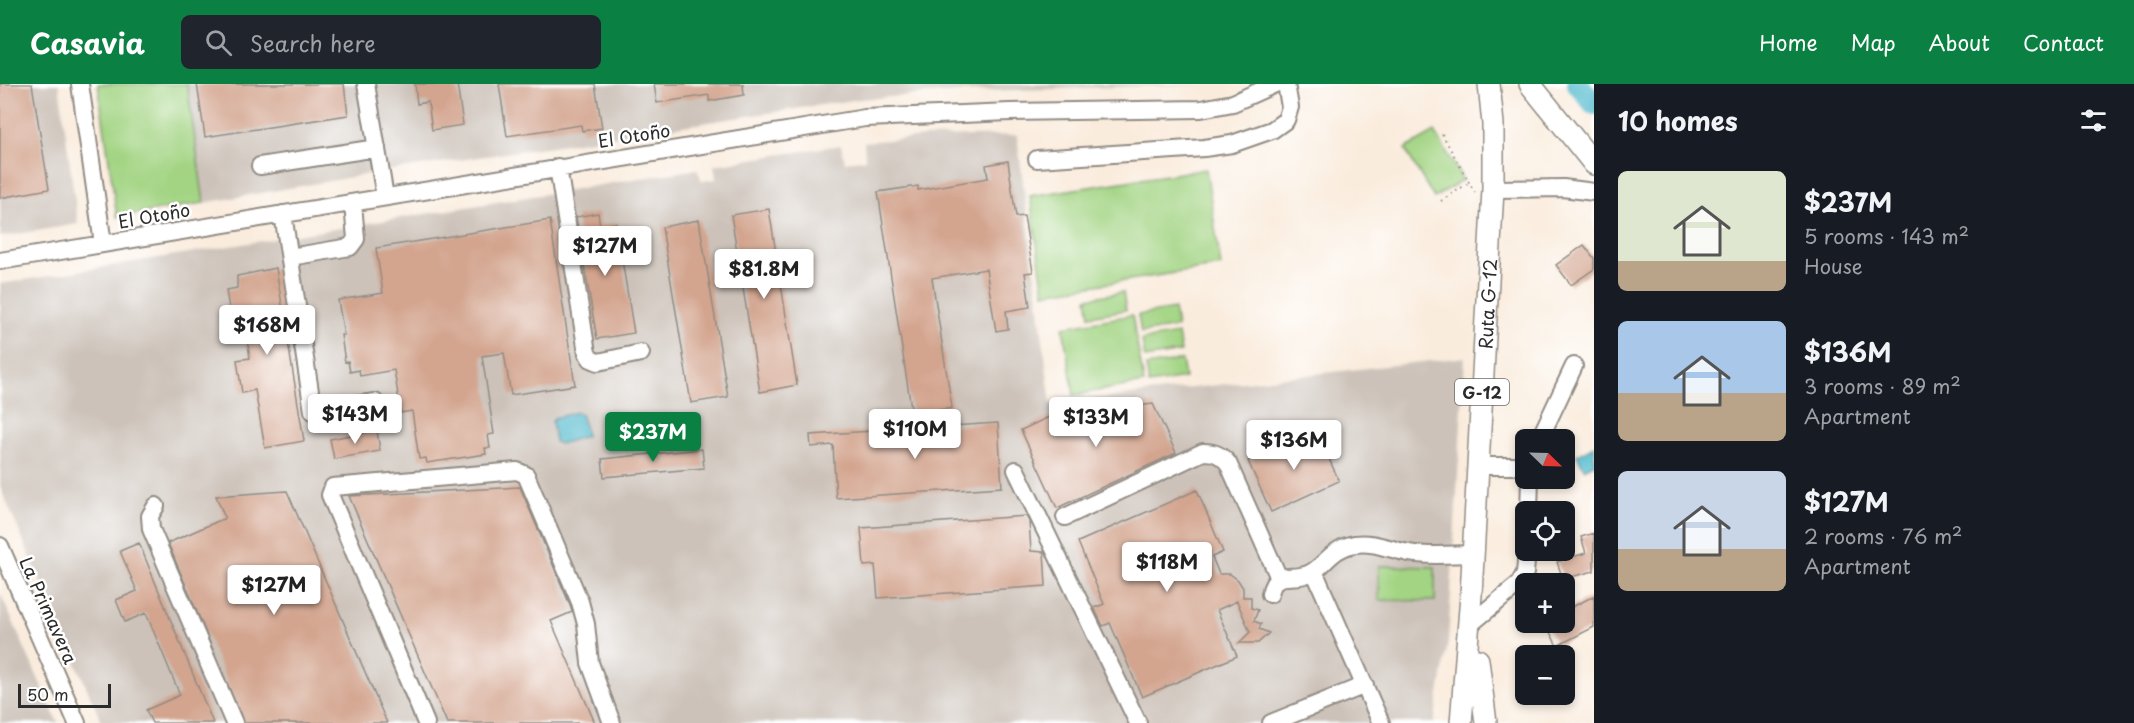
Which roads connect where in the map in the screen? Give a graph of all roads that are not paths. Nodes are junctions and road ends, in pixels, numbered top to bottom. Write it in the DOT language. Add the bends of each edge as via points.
graph roads {
  1 [pos="80,84"];
  2 [pos="366,84"];
  3 [pos="1275,84"];
  4 [pos="1286,84"];
  5 [pos="1489,84"];
  6 [pos="1530,84"];
  7 [pos="377,148"];
  8 [pos="1037,159"];
  9 [pos="1594,165"];
  10 [pos="260,166"];
  11 [pos="558,167"];
  12 [pos="1493,189"];
  13 [pos="1594,192"];
  14 [pos="385,197"];
  15 [pos="353,203"];
  16 [pos="283,214"];
  17 [pos="103,244"];
  18 [pos="290,257"];
  19 [pos="0,261"];
  20 [pos="640,353"];
  21 [pos="1574,366"];
  22 [pos="375,402"];
  23 [pos="1544,429"];
  24 [pos="1478,466"];
  25 [pos="1515,466"];
  26 [pos="1016,470"];
  27 [pos="156,506"];
  28 [pos="1065,517"];
  29 [pos="1,549"];
  30 [pos="1473,554"];
  31 [pos="1527,561"];
  32 [pos="1314,571"];
  33 [pos="1279,578"];
  34 [pos="1270,594"];
  35 [pos="1471,595"];
  36 [pos="1474,621"];
  37 [pos="1478,660"];
  38 [pos="1465,677"];
  39 [pos="1365,685"];
  40 [pos="77,723"];
  41 [pos="234,723"];
  42 [pos="426,723"];
  43 [pos="612,723"];
  44 [pos="1138,723"];
  45 [pos="1270,723"];
  46 [pos="1382,723"];
  47 [pos="1452,723"];
  48 [pos="1461,723"];
  49 [pos="1475,723"];
  50 [pos="1486,723"];
  1 -- 17 [label="street"];
  2 -- 7 [label="street"];
  3 -- 11 [label="street, El Otoño" via="1218,108 880,116"];
  4 -- 8 [label="street" via="1290,107 1286,120 1272,130 1232,144"];
  5 -- 12 [label="main road, Ruta G-12 / G-12"];
  6 -- 9 [label="main road"];
  7 -- 10 [label="street"];
  7 -- 14 [label="street"];
  11 -- 14 [label="street, El Otoño"];
  11 -- 20 [label="street" via="587,353 598,362"];
  12 -- 13 [label="street" via="1563,188"];
  12 -- 24 [label="main road, Ruta G-12 / G-12"];
  14 -- 15 [label="street, El Otoño"];
  15 -- 16 [label="street, El Otoño"];
  15 -- 18 [label="street" via="356,239 350,247"];
  16 -- 17 [label="street, El Otoño"];
  16 -- 18 [label="street"];
  17 -- 19 [label="street, El Otoño"];
  18 -- 22 [label="street" via="313,411"];
  21 -- 23 [label="street"];
  24 -- 25 [label="street"];
  24 -- 30 [label="main road, Ruta G-12 / G-12"];
  26 -- 44 [label="street"];
  27 -- 41 [label="street" via="150,516 151,529"];
  28 -- 33 [label="street" via="1203,452 1213,452 1228,463"];
  29 -- 40 [label="street, La Primavera"];
  30 -- 32 [label="street" via="1411,554 1376,544 1355,543 1336,550"];
  30 -- 35 [label="main road, Ruta G-12 / G-12"];
  31 -- 36 [label="street" via="1526,573 1519,584"];
  32 -- 33 [label="street"];
  32 -- 39 [label="street"];
  33 -- 34 [label="street"];
  35 -- 36 [label="main road, Ruta G-12 / G-12"];
  35 -- 38 [label="main road, Ruta G-12 / G-12"];
  36 -- 37 [label="main road, Ruta G-12 / G-12"];
  37 -- 49 [label="main road, Ruta G-12 / G-12"];
  37 -- 50 [label="main road"];
  38 -- 47 [label="main road"];
  38 -- 48 [label="main road, Ruta G-12 / G-12"];
  39 -- 45 [label="street"];
  39 -- 46 [label="street"];
  42 -- 43 [label="street" via="330,495 333,487 517,471 526,475 580,602 590,663"];
}
